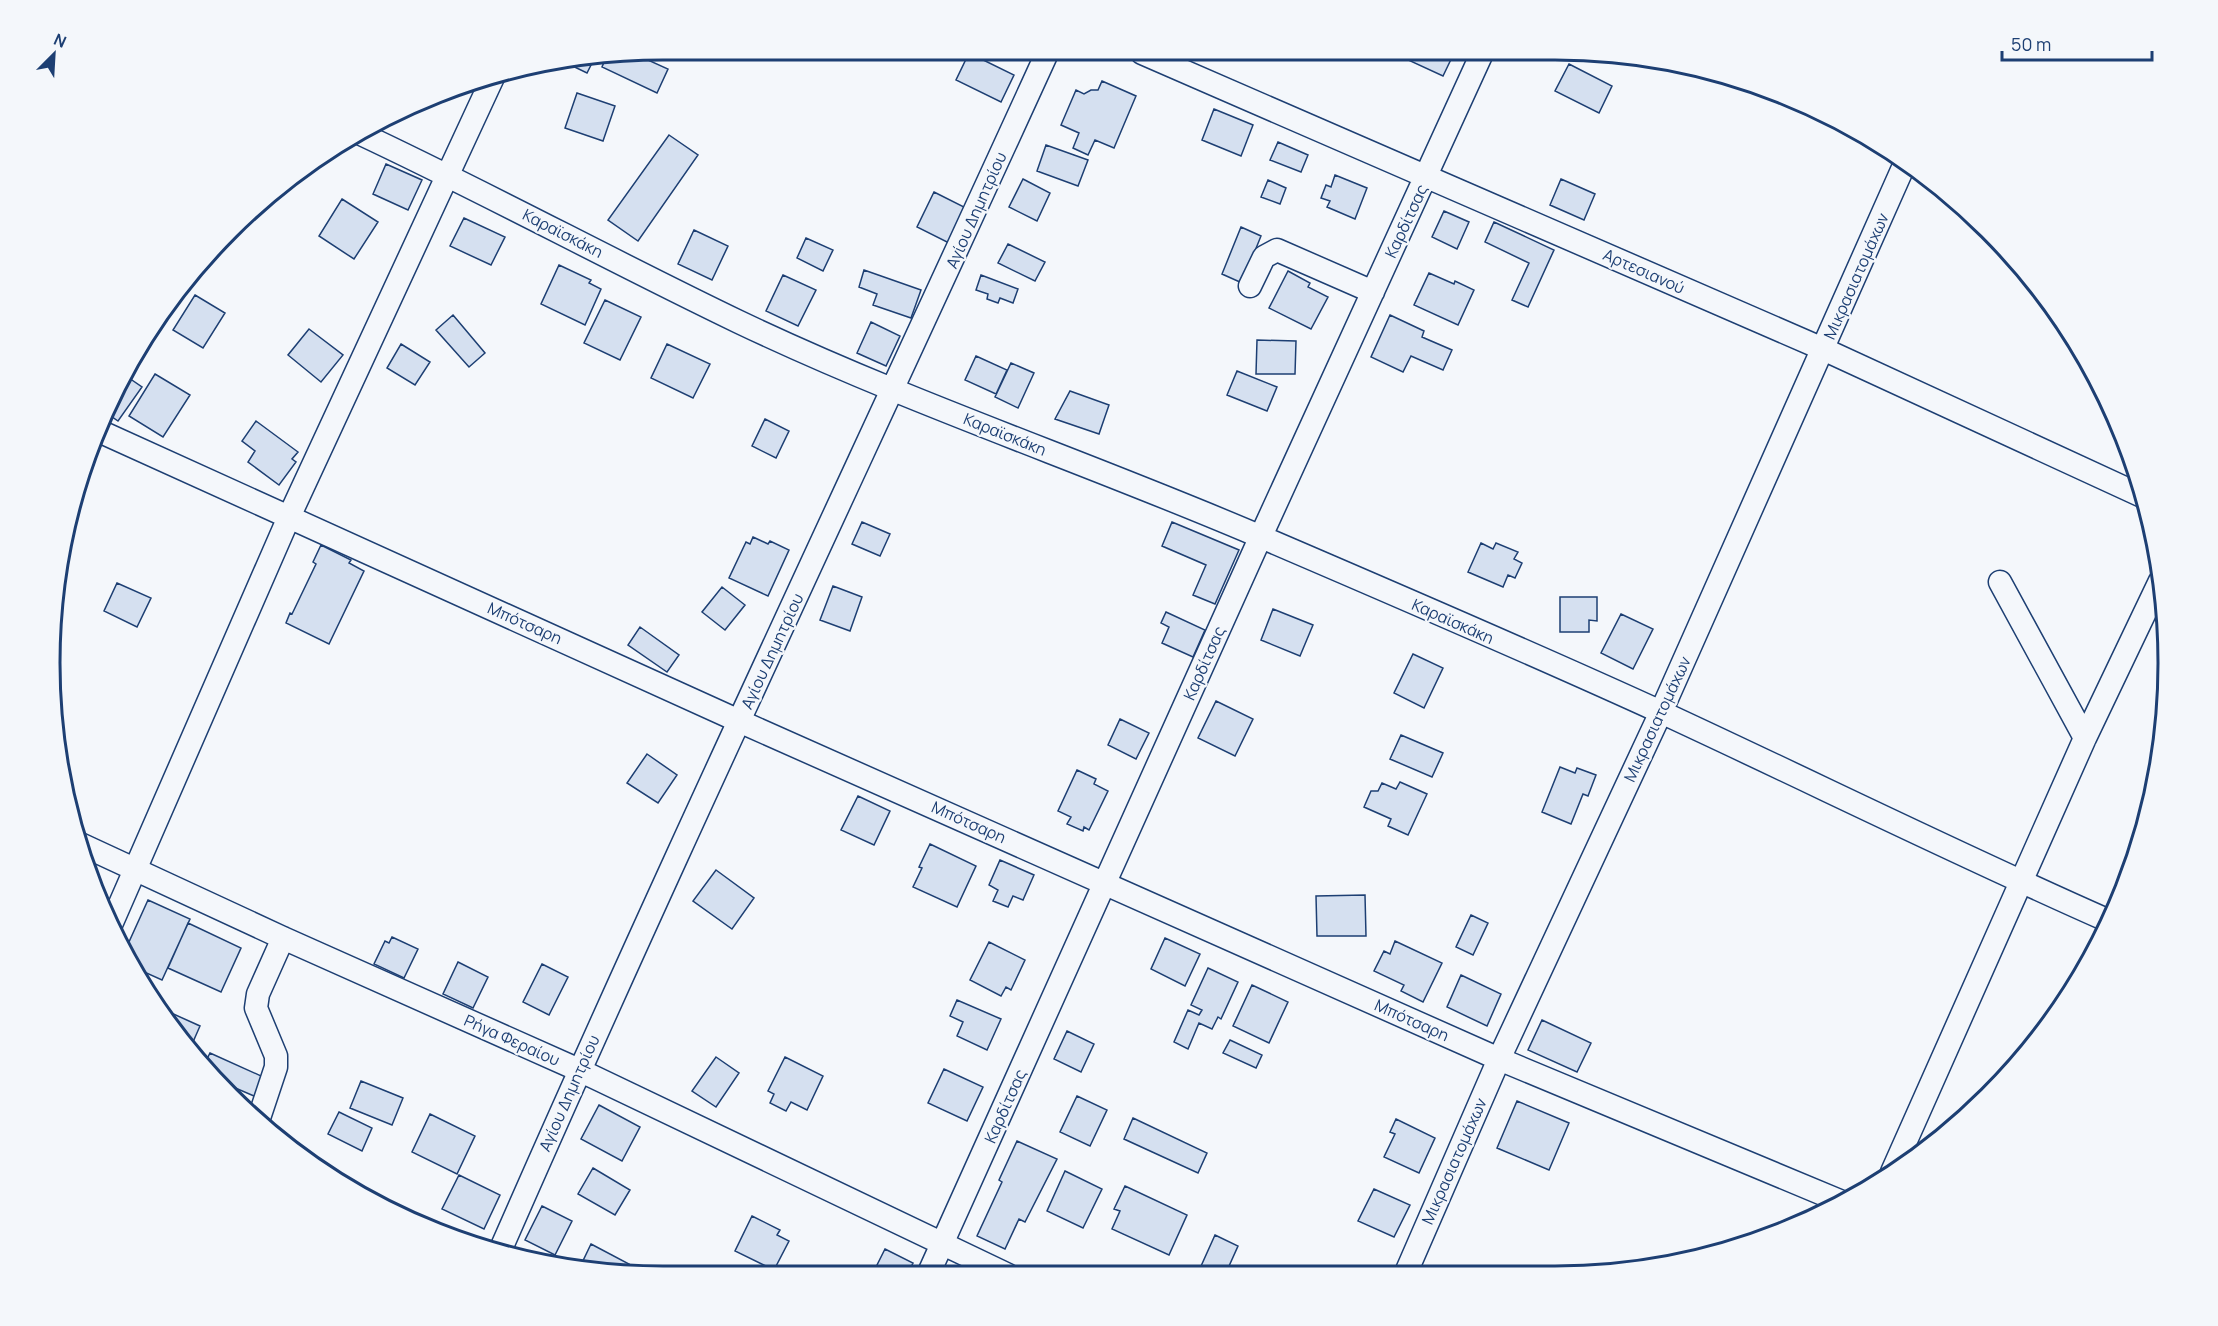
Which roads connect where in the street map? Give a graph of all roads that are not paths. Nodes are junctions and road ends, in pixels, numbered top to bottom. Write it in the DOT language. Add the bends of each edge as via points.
graph roads {
  1 [pos="1044,60"];
  2 [pos="1158,60"];
  3 [pos="1479,60"];
  4 [pos="489,86"];
  5 [pos="368,137"];
  6 [pos="1902,170"];
  7 [pos="448,175"];
  8 [pos="1427,176"];
  9 [pos="1250,286"];
  10 [pos="1373,292"];
  11 [pos="1823,349"];
  12 [pos="894,390"];
  13 [pos="105,434"];
  14 [pos="2133,492"];
  15 [pos="289,517"];
  16 [pos="1261,536"];
  17 [pos="2000,582"];
  18 [pos="2154,594"];
  19 [pos="1661,712"];
  20 [pos="739,721"];
  21 [pos="2085,738"];
  22 [pos="89,848"];
  23 [pos="134,868"];
  24 [pos="1106,883"];
  25 [pos="2022,883"];
  26 [pos="115,914"];
  27 [pos="2101,918"];
  28 [pos="283,938"];
  29 [pos="1499,1059"];
  30 [pos="579,1070"];
  31 [pos="261,1112"];
  32 [pos="1898,1158"];
  33 [pos="1833,1198"];
  34 [pos="503,1244"];
  35 [pos="942,1244"];
  36 [pos="932,1266"];
  37 [pos="989,1266"];
  38 [pos="1409,1266"];
  1 -- 12 [label="street, Αγίου Δημητρίου"];
  2 -- 8 [label="street, Αρτεσιανού"];
  3 -- 8 [label="street, Καρδίτσας"];
  4 -- 7 [label="street"];
  5 -- 7 [label="street, Καραϊσκάκη"];
  6 -- 11 [label="street, Μικρασιατομάχων"];
  7 -- 12 [label="street, Καραϊσκάκη" via="739,322"];
  7 -- 15 [label="street"];
  8 -- 10 [label="street, Καρδίτσας"];
  8 -- 11 [label="street, Αρτεσιανού"];
  9 -- 10 [label="street" via="1264,257 1278,250"];
  10 -- 16 [label="street, Καρδίτσας"];
  11 -- 14 [label="street, Αρτεσιανού"];
  11 -- 19 [label="street, Μικρασιατομάχων"];
  12 -- 16 [label="street, Καραϊσκάκη"];
  12 -- 20 [label="street, Αγίου Δημητρίου"];
  13 -- 15 [label="street, Μπότσαρη"];
  15 -- 20 [label="street, Μπότσαρη"];
  15 -- 23 [label="street"];
  16 -- 19 [label="street, Καραϊσκάκη"];
  16 -- 24 [label="street, Καρδίτσας"];
  17 -- 21 [label="street"];
  18 -- 21 [label="street"];
  19 -- 25 [label="street, Καραϊσκάκη"];
  19 -- 29 [label="street, Μικρασιατομάχων"];
  20 -- 24 [label="street, Μπότσαρη"];
  20 -- 30 [label="street, Αγίου Δημητρίου"];
  21 -- 25 [label="street"];
  22 -- 23 [label="street, Ρήγα Φεραίου"];
  23 -- 26 [label="street"];
  23 -- 28 [label="street, Ρήγα Φεραίου"];
  24 -- 29 [label="street, Μπότσαρη"];
  24 -- 35 [label="street, Καρδίτσας"];
  25 -- 27 [label="street, Καραϊσκάκη"];
  25 -- 32 [label="street"];
  28 -- 30 [label="street, Ρήγα Φεραίου"];
  28 -- 31 [label="street" via="258,994 256,1008 276,1056"];
  29 -- 33 [label="street, Μπότσαρη"];
  29 -- 38 [label="street, Μικρασιατομάχων"];
  30 -- 34 [label="street, Αγίου Δημητρίου"];
  30 -- 35 [label="street, Ρήγα Φεραίου"];
  35 -- 36 [label="street, Καρδίτσας"];
  35 -- 37 [label="street, Ρήγα Φεραίου"];
}
